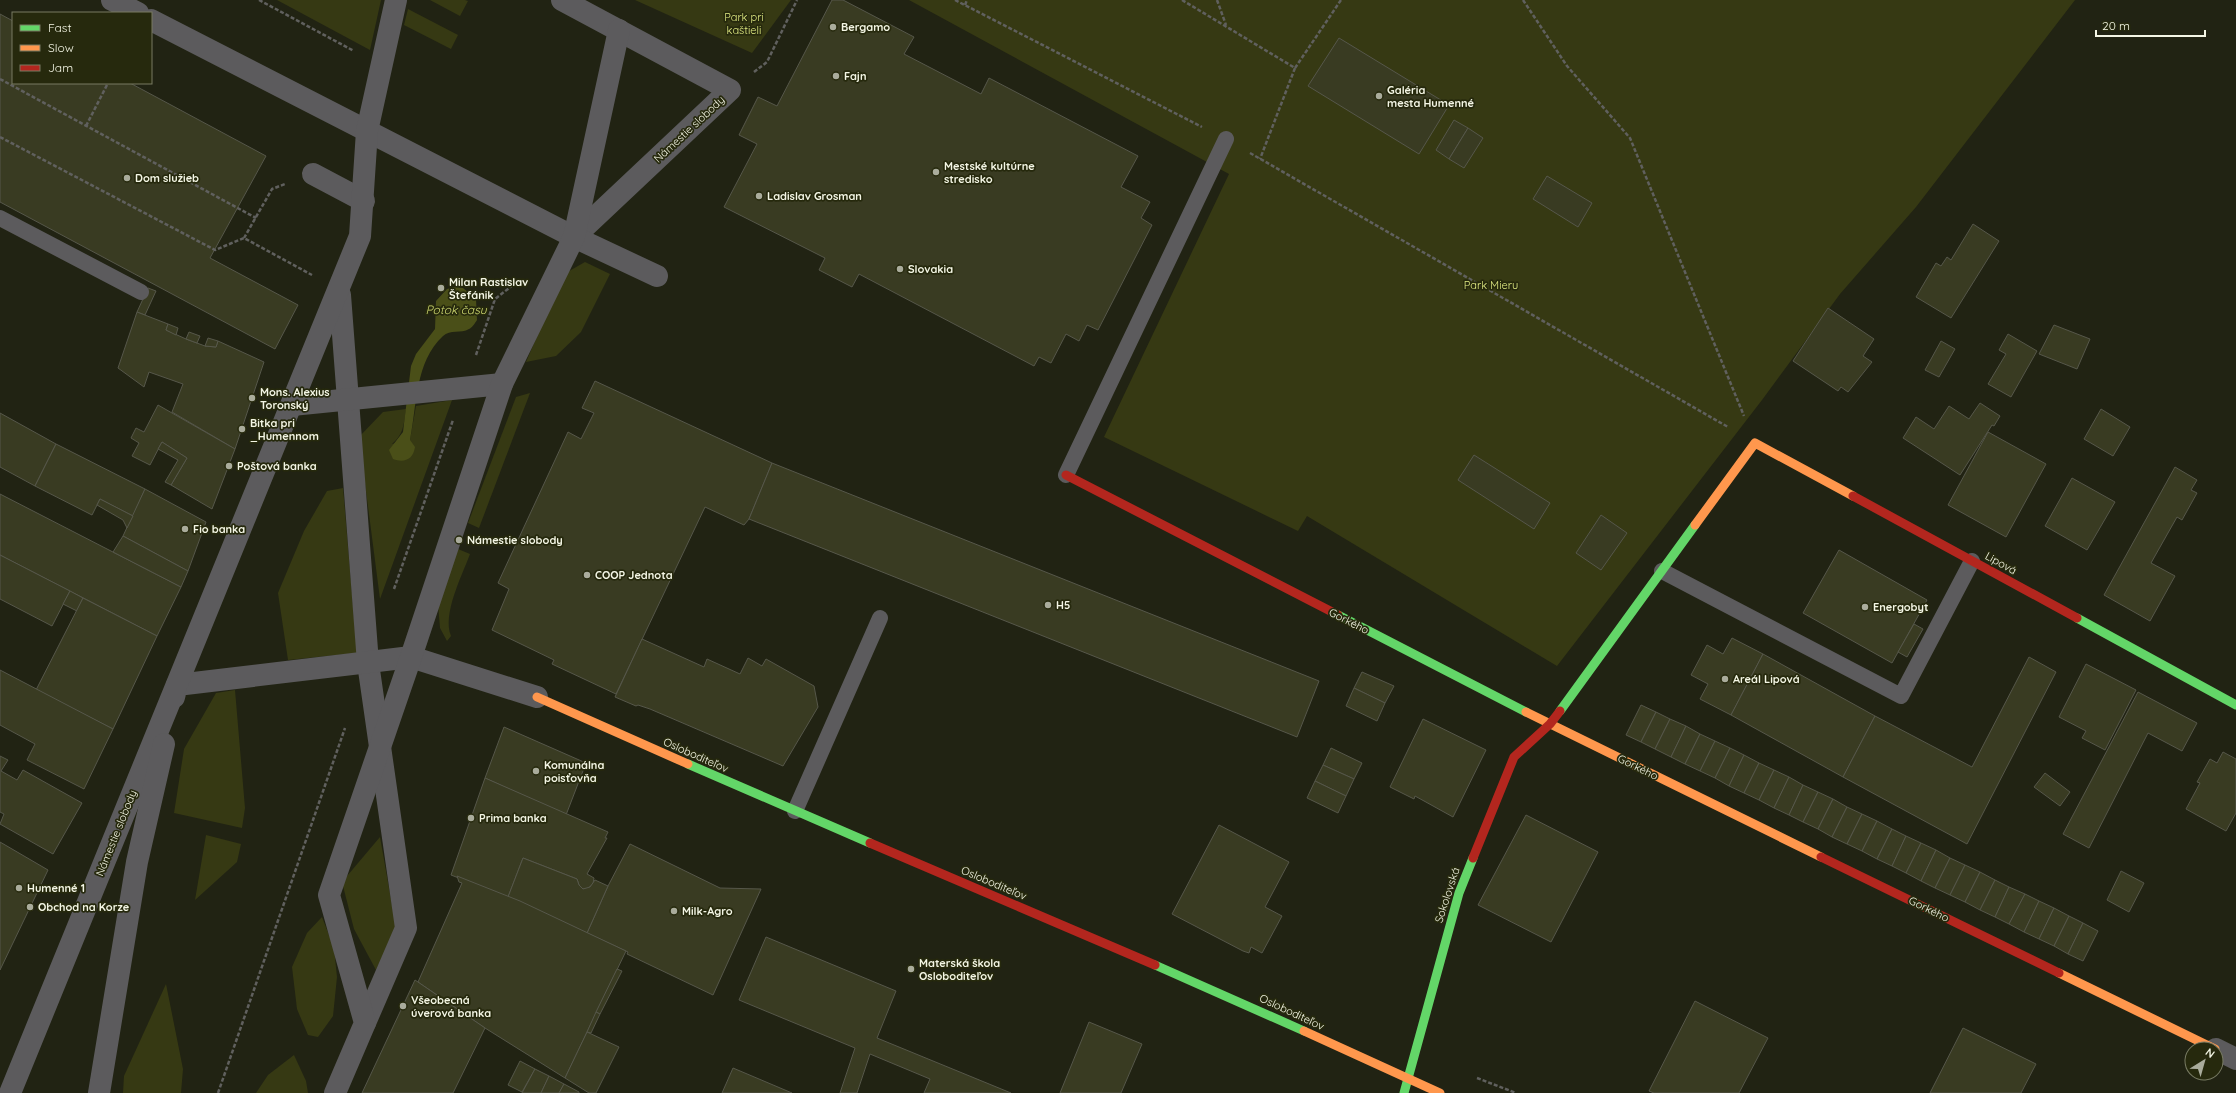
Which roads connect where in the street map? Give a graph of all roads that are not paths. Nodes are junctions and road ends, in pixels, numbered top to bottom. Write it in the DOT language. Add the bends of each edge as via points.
graph roads {
  1 [pos="112,0"];
  2 [pos="396,0"];
  3 [pos="562,0"];
  4 [pos="136,12"];
  5 [pos="152,21"];
  6 [pos="619,30"];
  7 [pos="367,131"];
  8 [pos="1226,140"];
  9 [pos="313,174"];
  10 [pos="364,201"];
  11 [pos="0,218"];
  12 [pos="574,237"];
  13 [pos="657,276"];
  14 [pos="339,290"];
  15 [pos="141,292"];
  16 [pos="502,384"];
  17 [pos="348,400"];
  18 [pos="292,405"];
  19 [pos="1755,442"];
  20 [pos="1066,476"];
  21 [pos="1972,561"];
  22 [pos="1662,571"];
  23 [pos="880,618"];
  24 [pos="411,656"];
  25 [pos="368,663"];
  26 [pos="177,685"];
  27 [pos="537,698"];
  28 [pos="2236,705"];
  29 [pos="1550,724"];
  30 [pos="380,747"];
  31 [pos="795,811"];
  32 [pos="365,1023"];
  33 [pos="2200,1041"];
  34 [pos="2224,1053"];
  35 [pos="2236,1059"];
  36 [pos="1408,1080"];
  37 [pos="10,1093"];
  38 [pos="99,1093"];
  39 [pos="335,1093"];
  40 [pos="1404,1093"];
  41 [pos="1440,1093"];
  1 -- 4 [label="street"];
  2 -- 7 [label="street, Námestie slobody"];
  3 -- 6 [label="street, Námestie slobody"];
  5 -- 7 [label="street"];
  6 -- 12 [label="street, Námestie slobody"];
  6 -- 12 [label="street, Námestie slobody" via="730,90"];
  7 -- 10 [label="street, Námestie slobody"];
  7 -- 12 [label="street"];
  8 -- 20 [label="lane"];
  9 -- 10 [label="street"];
  10 -- 14 [label="street, Námestie slobody" via="360,236"];
  11 -- 15 [label="lane"];
  12 -- 13 [label="street"];
  12 -- 16 [label="street, Námestie slobody"];
  14 -- 17 [label="street, Námestie slobody"];
  14 -- 18 [label="street, Námestie slobody"];
  16 -- 17 [label="street"];
  16 -- 24 [label="street, Námestie slobody"];
  17 -- 18 [label="street"];
  17 -- 25 [label="street, Námestie slobody"];
  18 -- 26 [label="street, Námestie slobody"];
  19 -- 21 [label="street, Lipová"];
  19 -- 22 [label="street, Sokolovská"];
  20 -- 29 [label="street, Gorkého"];
  21 -- 22 [label="lane" via="1901,696"];
  21 -- 28 [label="street, Lipová"];
  22 -- 29 [label="street, Sokolovská"];
  23 -- 31 [label="lane"];
  24 -- 25 [label="street"];
  24 -- 27 [label="street"];
  24 -- 30 [label="street, Námestie slobody"];
  25 -- 26 [label="street"];
  25 -- 30 [label="street, Námestie slobody"];
  26 -- 37 [label="street, Námestie slobody"];
  26 -- 38 [label="street, Námestie slobody" via="137,862"];
  27 -- 31 [label="street, Osloboditeľov"];
  29 -- 33 [label="street, Gorkého"];
  29 -- 36 [label="street, Sokolovská" via="1514,757 1459,893"];
  30 -- 32 [label="street, Námestie slobody" via="406,928"];
  30 -- 32 [label="street, Námestie slobody" via="329,894"];
  31 -- 36 [label="street, Osloboditeľov" via="1253,1007"];
  32 -- 39 [label="street, Námestie slobody"];
  34 -- 35 [label="street, Gorkého"];
  36 -- 40 [label="street, Sokolovská"];
  36 -- 41 [label="street, Osloboditeľov"];
}
